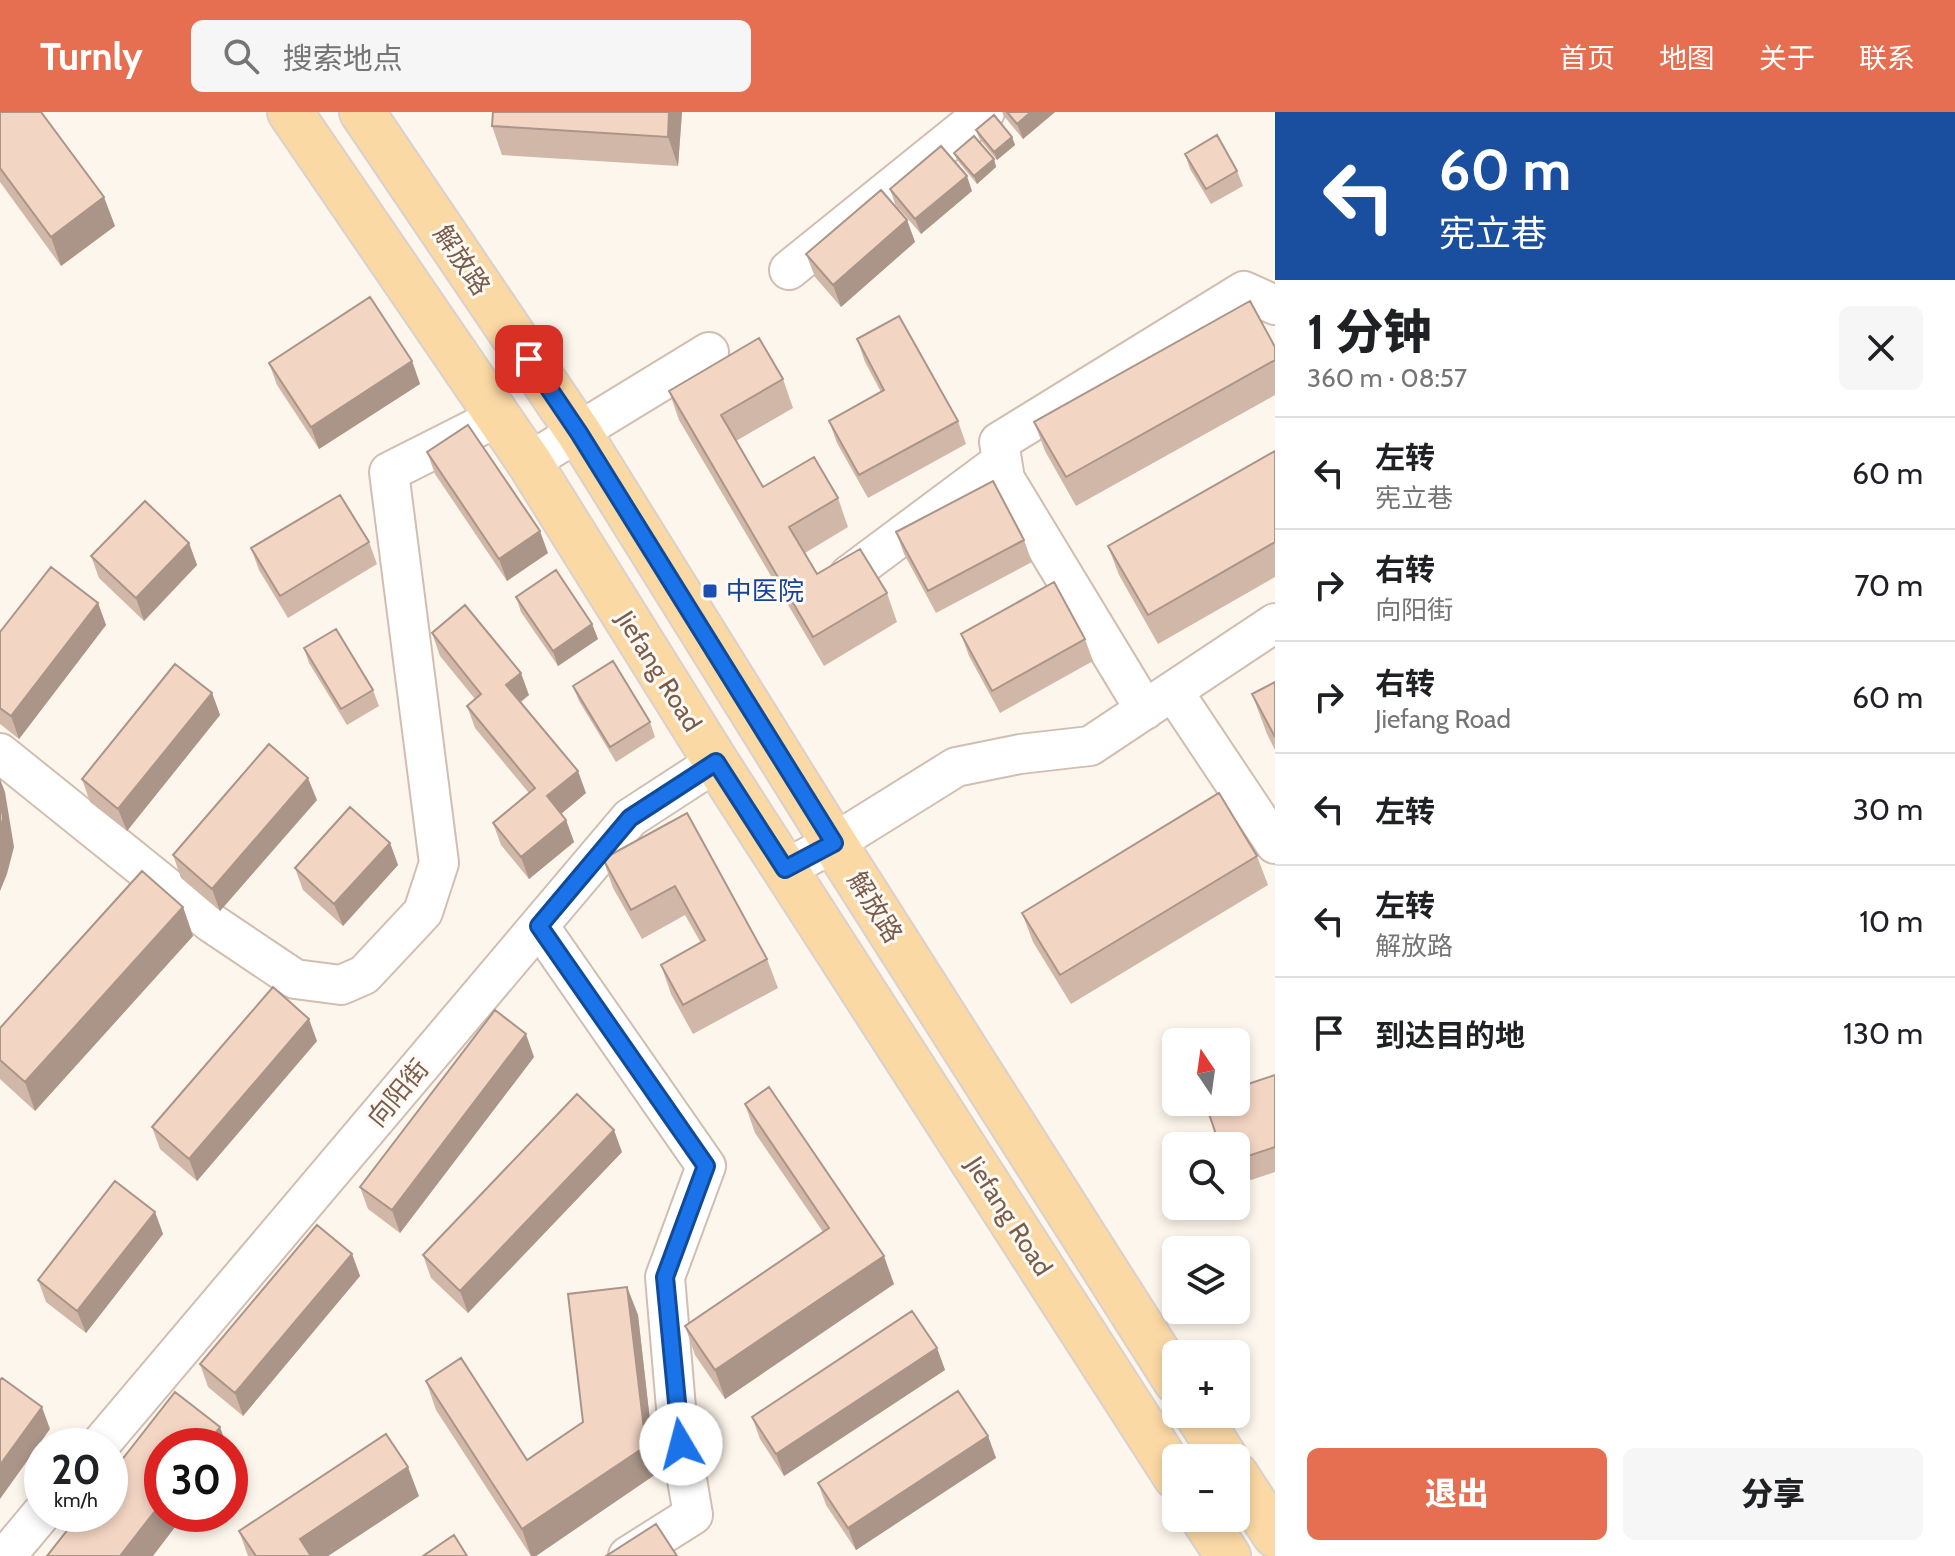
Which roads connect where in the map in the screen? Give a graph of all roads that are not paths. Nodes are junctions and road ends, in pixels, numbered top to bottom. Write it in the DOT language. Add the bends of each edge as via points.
graph roads {
  1 [pos="290,112"];
  2 [pos="362,112"];
  3 [pos="985,112"];
  4 [pos="789,270"];
  5 [pos="1275,305"];
  6 [pos="709,352"];
  7 [pos="498,417"];
  8 [pos="579,433"];
  9 [pos="1002,461"];
  10 [pos="529,462"];
  11 [pos="849,575"];
  12 [pos="1275,623"];
  13 [pos="1159,701"];
  14 [pos="0,753"];
  15 [pos="716,762"];
  16 [pos="834,843"];
  17 [pos="1275,844"];
  18 [pos="785,869"];
  19 [pos="539,926"];
  20 [pos="1162,1359"];
  21 [pos="114,1428"];
  22 [pos="1162,1455"];
  23 [pos="1250,1497"];
  24 [pos="26,1532"];
  25 [pos="1212,1532"];
  26 [pos="1275,1535"];
  27 [pos="6,1556"];
  28 [pos="628,1556"];
  29 [pos="1228,1556"];
  1 -- 7 [label="main road, Jiefang Road"];
  2 -- 8 [label="main road, 解放路"];
  3 -- 4 [label="street"];
  5 -- 9 [label="street" via="1244,291 999,442"];
  6 -- 8 [label="street"];
  7 -- 10 [label="main road, Jiefang Road"];
  7 -- 14 [label="street" via="389,472 439,863 423,912 364,975 341,985 295,979 210,922"];
  8 -- 10 [label="street"];
  8 -- 16 [label="main road, 解放路"];
  9 -- 11 [label="street"];
  9 -- 13 [label="street" via="1005,479"];
  10 -- 15 [label="main road, Jiefang Road"];
  12 -- 13 [label="street"];
  13 -- 16 [label="street" via="1090,746 956,767"];
  13 -- 17 [label="street"];
  15 -- 18 [label="main road, Jiefang Road"];
  15 -- 19 [label="street, 向阳街" via="630,818"];
  16 -- 18 [label="street"];
  16 -- 20 [label="main road, 解放路"];
  18 -- 22 [label="main road, Jiefang Road"];
  19 -- 21 [label="street, 向阳街"];
  19 -- 28 [label="street" via="706,1166 665,1277 677,1420 693,1515"];
  23 -- 26 [label="main road"];
  24 -- 27 [label="street"];
  25 -- 29 [label="main road"];
}
